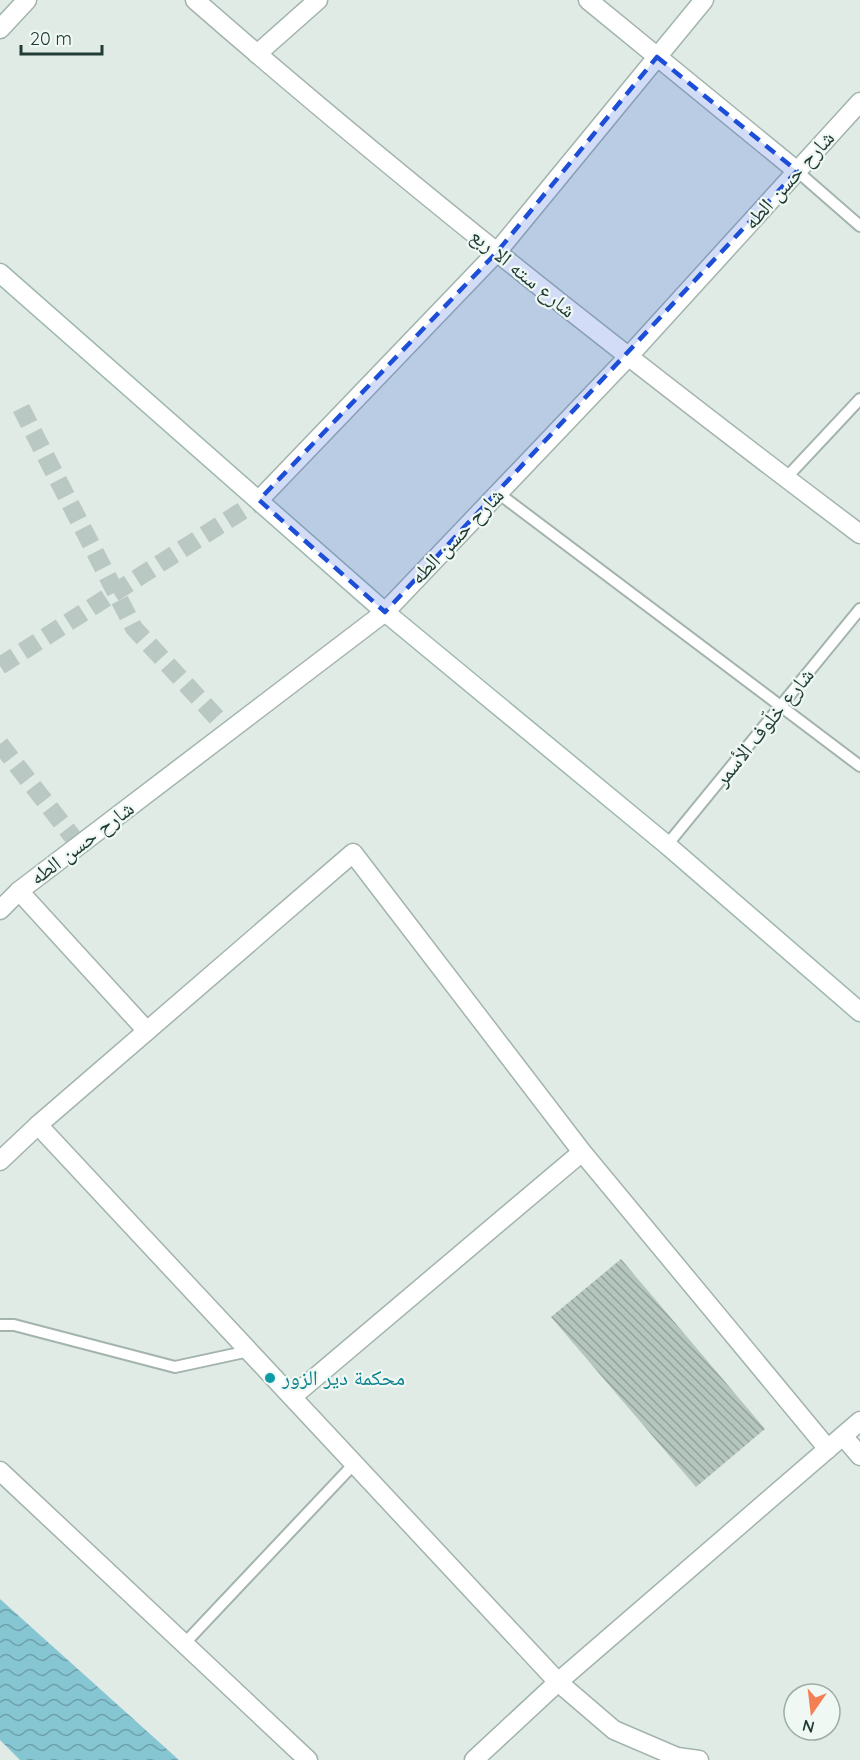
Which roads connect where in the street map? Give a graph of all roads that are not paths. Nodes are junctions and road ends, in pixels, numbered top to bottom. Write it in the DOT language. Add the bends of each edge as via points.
graph roads {
  1 [pos="27,0"];
  2 [pos="195,0"];
  3 [pos="318,0"];
  4 [pos="588,0"];
  5 [pos="704,0"];
  6 [pos="0,29"];
  7 [pos="257,54"];
  8 [pos="657,57"];
  9 [pos="860,102"];
  10 [pos="797,171"];
  11 [pos="860,226"];
  12 [pos="497,252"];
  13 [pos="0,273"];
  14 [pos="627,357"];
  15 [pos="860,399"];
  16 [pos="786,478"];
  17 [pos="498,493"];
  18 [pos="259,500"];
  19 [pos="860,534"];
  20 [pos="860,609"];
  21 [pos="386,612"];
  22 [pos="781,706"];
  23 [pos="860,766"];
  24 [pos="667,844"];
  25 [pos="19,891"];
  26 [pos="0,910"];
  27 [pos="860,1012"];
  28 [pos="147,1031"];
  29 [pos="38,1125"];
  30 [pos="582,1152"];
  31 [pos="0,1161"];
  32 [pos="0,1324"];
  33 [pos="249,1351"];
  34 [pos="292,1397"];
  35 [pos="860,1421"];
  36 [pos="843,1436"];
  37 [pos="828,1449"];
  38 [pos="860,1456"];
  39 [pos="354,1465"];
  40 [pos="0,1472"];
  41 [pos="184,1644"];
  42 [pos="558,1682"];
  43 [pos="308,1760"];
  44 [pos="474,1760"];
  45 [pos="699,1760"];
  1 -- 6 [label="street"];
  2 -- 7 [label="street, شارع سته الا ربع"];
  3 -- 7 [label="street"];
  4 -- 8 [label="street"];
  5 -- 8 [label="street"];
  7 -- 12 [label="street, شارع سته الا ربع"];
  8 -- 10 [label="street"];
  8 -- 12 [label="street"];
  9 -- 10 [label="street, شارح حسن الطه"];
  10 -- 11 [label="lane"];
  10 -- 14 [label="street, شارح حسن الطه"];
  12 -- 14 [label="street, شارع سته الا ربع"];
  12 -- 18 [label="street"];
  13 -- 18 [label="street"];
  14 -- 16 [label="street, شارع سته الا ربع"];
  14 -- 17 [label="street, شارح حسن الطه"];
  15 -- 16 [label="lane"];
  16 -- 19 [label="street, شارع سته الا ربع"];
  17 -- 21 [label="street, شارح حسن الطه"];
  17 -- 22 [label="lane"];
  18 -- 21 [label="street"];
  20 -- 22 [label="lane, شارع خلّوف الأسمر"];
  21 -- 24 [label="street"];
  21 -- 25 [label="street, شارح حسن الطه"];
  22 -- 23 [label="lane"];
  22 -- 24 [label="lane, شارع خلّوف الأسمر"];
  24 -- 27 [label="street"];
  25 -- 26 [label="street, شارح حسن الطه"];
  25 -- 28 [label="street"];
  28 -- 29 [label="street"];
  28 -- 30 [label="street" via="353,853"];
  29 -- 31 [label="street"];
  29 -- 33 [label="street"];
  30 -- 34 [label="street"];
  30 -- 37 [label="street"];
  32 -- 33 [label="lane" via="175,1367"];
  33 -- 34 [label="street"];
  34 -- 39 [label="street"];
  35 -- 36 [label="street"];
  36 -- 37 [label="street"];
  36 -- 38 [label="street"];
  37 -- 42 [label="street"];
  39 -- 41 [label="lane"];
  39 -- 42 [label="street"];
  40 -- 41 [label="street"];
  41 -- 43 [label="street"];
  42 -- 44 [label="street"];
  42 -- 45 [label="street" via="614,1730 677,1757"];
}
